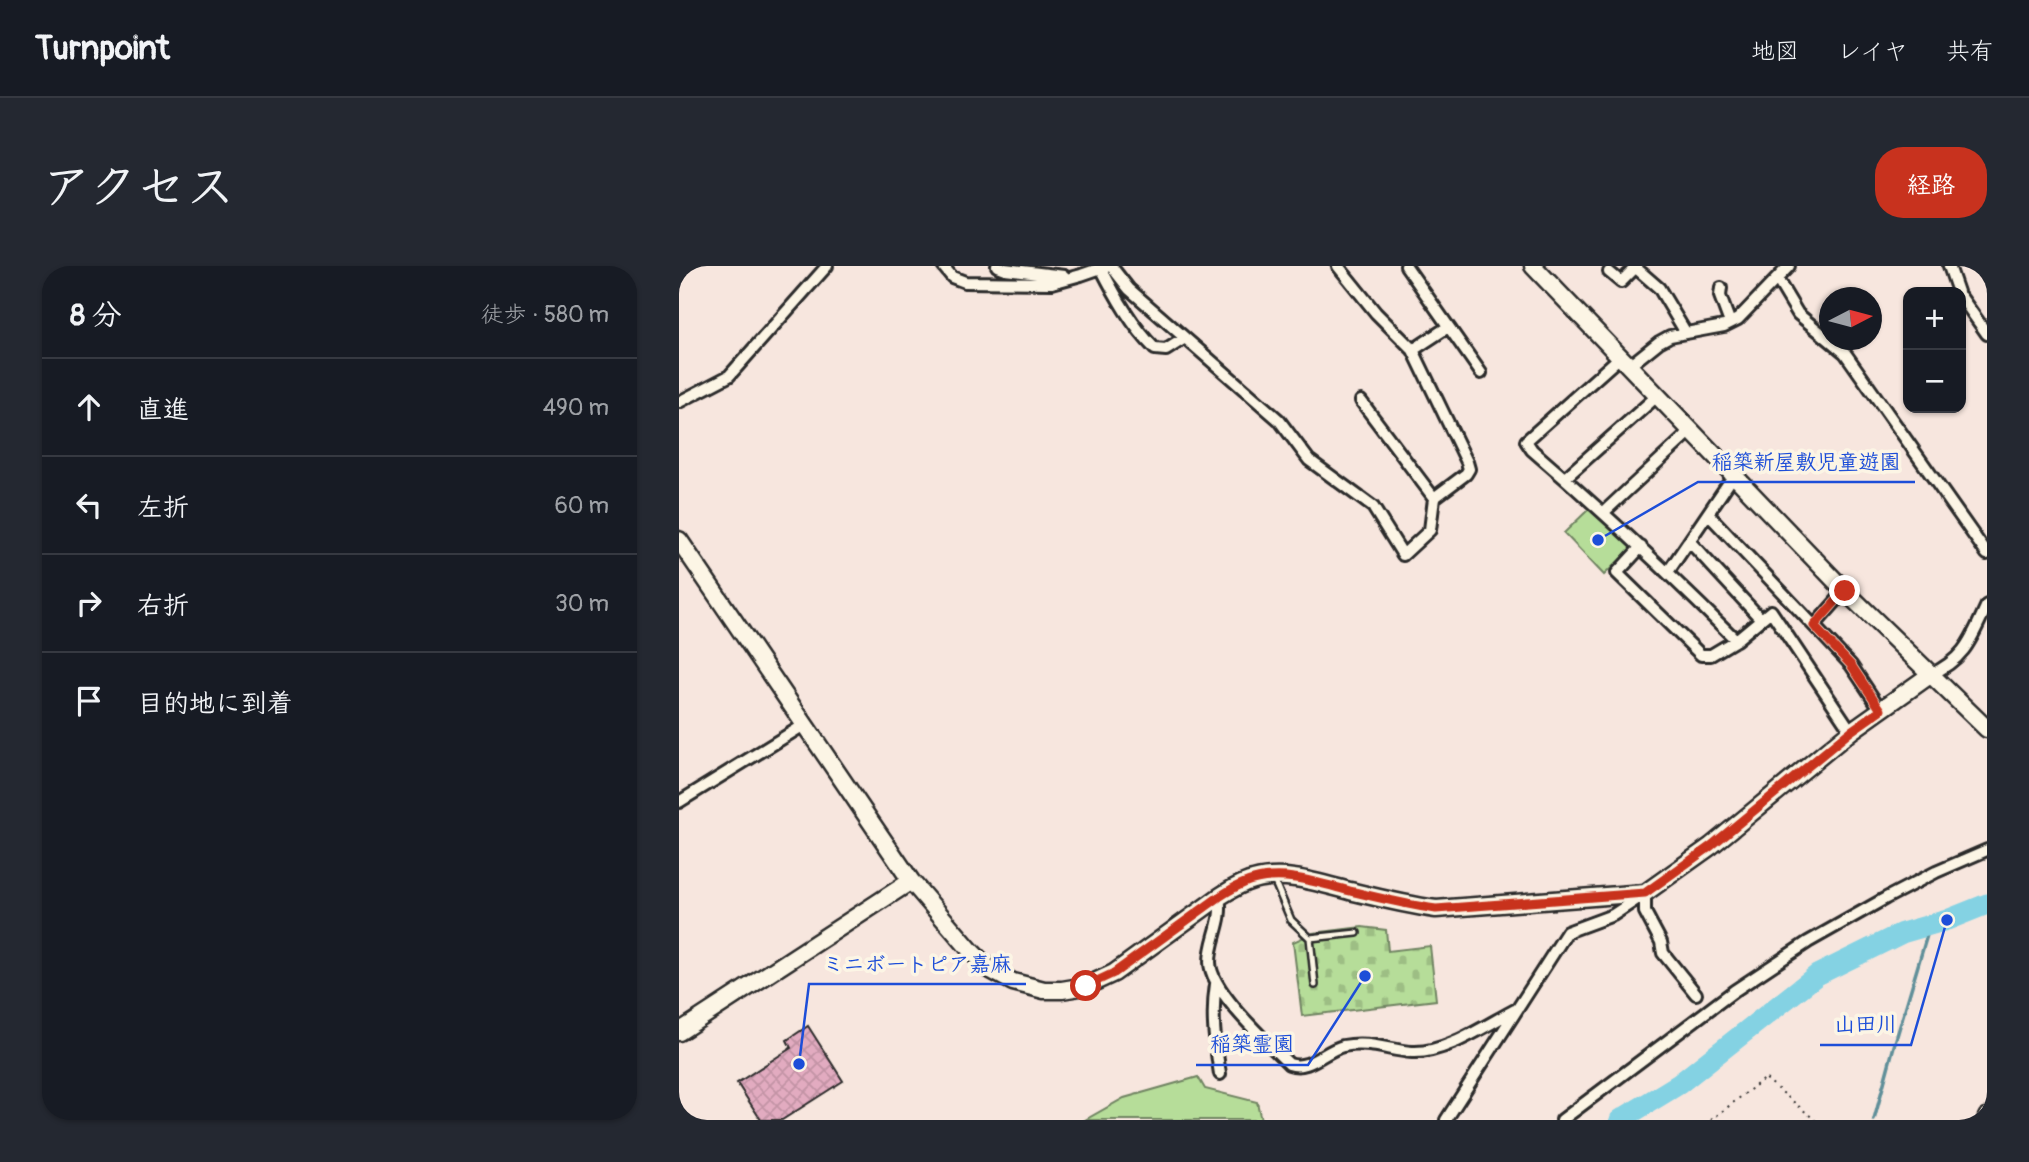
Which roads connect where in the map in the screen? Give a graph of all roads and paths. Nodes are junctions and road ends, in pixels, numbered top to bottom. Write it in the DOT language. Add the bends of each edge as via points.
graph roads {
  1 [pos="827,266"];
  2 [pos="943,266"];
  3 [pos="997,266"];
  4 [pos="1338,266"];
  5 [pos="1406,266"];
  6 [pos="1533,266"];
  7 [pos="1789,266"];
  8 [pos="1949,266"];
  9 [pos="1106,267"];
  10 [pos="1636,267"];
  11 [pos="1609,272"];
  12 [pos="1074,277"];
  13 [pos="1777,279"];
  14 [pos="1956,287"];
  15 [pos="1721,288"];
  16 [pos="1966,304"];
  17 [pos="1730,323"];
  18 [pos="1448,327"];
  19 [pos="1686,333"];
  20 [pos="1987,334"];
  21 [pos="1185,338"];
  22 [pos="1413,350"];
  23 [pos="1625,362"];
  24 [pos="1481,373"];
  25 [pos="1657,396"];
  26 [pos="1361,401"];
  27 [pos="679,402"];
  28 [pos="1691,431"];
  29 [pos="1734,475"];
  30 [pos="1565,478"];
  31 [pos="1434,498"];
  32 [pos="1604,512"];
  33 [pos="1708,513"];
  34 [pos="679,540"];
  35 [pos="1689,541"];
  36 [pos="1641,547"];
  37 [pos="1987,554"];
  38 [pos="1668,572"];
  39 [pos="1845,591"];
  40 [pos="1785,596"];
  41 [pos="1987,605"];
  42 [pos="1771,611"];
  43 [pos="1761,619"];
  44 [pos="1814,626"];
  45 [pos="1736,640"];
  46 [pos="1930,676"];
  47 [pos="1881,710"];
  48 [pos="804,725"];
  49 [pos="1987,729"];
  50 [pos="1851,731"];
  51 [pos="679,802"];
  52 [pos="1987,850"];
  53 [pos="1273,877"];
  54 [pos="911,881"];
  55 [pos="1645,893"];
  56 [pos="1219,897"];
  57 [pos="1357,933"];
  58 [pos="1310,938"];
  59 [pos="1216,984"];
  60 [pos="1315,985"];
  61 [pos="1696,994"];
  62 [pos="1515,1010"];
  63 [pos="679,1032"];
  64 [pos="1220,1074"];
  65 [pos="1446,1120"];
  66 [pos="1562,1120"];
  67 [pos="1711,1120"];
  68 [pos="1815,1120"];
  1 -- 27 [label="street" via="729,376"];
  2 -- 12 [label="street" via="952,277 965,282 1052,282"];
  3 -- 12 [label="street"];
  4 -- 22 [label="street"];
  5 -- 18 [label="street"];
  6 -- 23 [label="street"];
  7 -- 13 [label="street"];
  8 -- 14 [label="street"];
  9 -- 12 [label="street"];
  9 -- 21 [label="street"];
  9 -- 21 [label="street" via="1119,302 1155,349 1166,350"];
  10 -- 11 [label="street" via="1621,282"];
  10 -- 19 [label="street" via="1660,288"];
  13 -- 17 [label="street"];
  13 -- 37 [label="street" via="1798,314 1845,353"];
  15 -- 17 [label="street"];
  16 -- 20 [label="street"];
  17 -- 19 [label="street"];
  18 -- 22 [label="street"];
  18 -- 24 [label="street"];
  19 -- 23 [label="street" via="1670,336"];
  21 -- 31 [label="street" via="1279,420 1308,460 1373,507 1402,555 1430,530"];
  22 -- 31 [label="street" via="1469,469"];
  23 -- 25 [label="street"];
  23 -- 30 [label="street" via="1526,441"];
  25 -- 28 [label="street"];
  25 -- 30 [label="street"];
  26 -- 31 [label="street"];
  28 -- 29 [label="street"];
  28 -- 32 [label="street"];
  29 -- 33 [label="street"];
  29 -- 39 [label="street"];
  30 -- 32 [label="street"];
  32 -- 36 [label="street"];
  33 -- 35 [label="street"];
  33 -- 40 [label="street"];
  34 -- 48 [label="street"];
  35 -- 38 [label="street"];
  35 -- 43 [label="street"];
  36 -- 38 [label="street"];
  36 -- 45 [label="street" via="1618,573 1701,655"];
  38 -- 45 [label="street"];
  39 -- 44 [label="street"];
  39 -- 46 [label="street"];
  40 -- 42 [label="street"];
  40 -- 44 [label="street"];
  41 -- 46 [label="street" via="1964,652"];
  42 -- 43 [label="street"];
  42 -- 50 [label="street"];
  43 -- 45 [label="street"];
  44 -- 47 [label="street" via="1851,665"];
  46 -- 47 [label="street"];
  46 -- 49 [label="street"];
  47 -- 50 [label="street"];
  48 -- 51 [label="street"];
  48 -- 54 [label="street"];
  50 -- 55 [label="street" via="1711,846"];
  52 -- 66 [label="street" via="1936,872 1808,942 1734,991"];
  53 -- 55 [label="street" via="1300,878 1436,909"];
  53 -- 56 [label="street" via="1254,879"];
  53 -- 58 [label="lane" via="1291,920"];
  54 -- 56 [label="street" via="989,969 1013,982 1044,990 1086,986 1114,973"];
  54 -- 63 [label="street"];
  55 -- 61 [label="street" via="1645,912 1664,953"];
  55 -- 62 [label="street" via="1613,915 1567,932"];
  56 -- 59 [label="street" via="1219,923 1210,962"];
  57 -- 58 [label="lane"];
  58 -- 60 [label="lane"];
  59 -- 62 [label="street" via="1289,1064 1297,1067 1339,1047 1361,1043 1434,1051"];
  59 -- 64 [label="street" via="1213,1023"];
  62 -- 65 [label="street"];
  67 -- 68 [label="path" via="1765,1077"];
}
